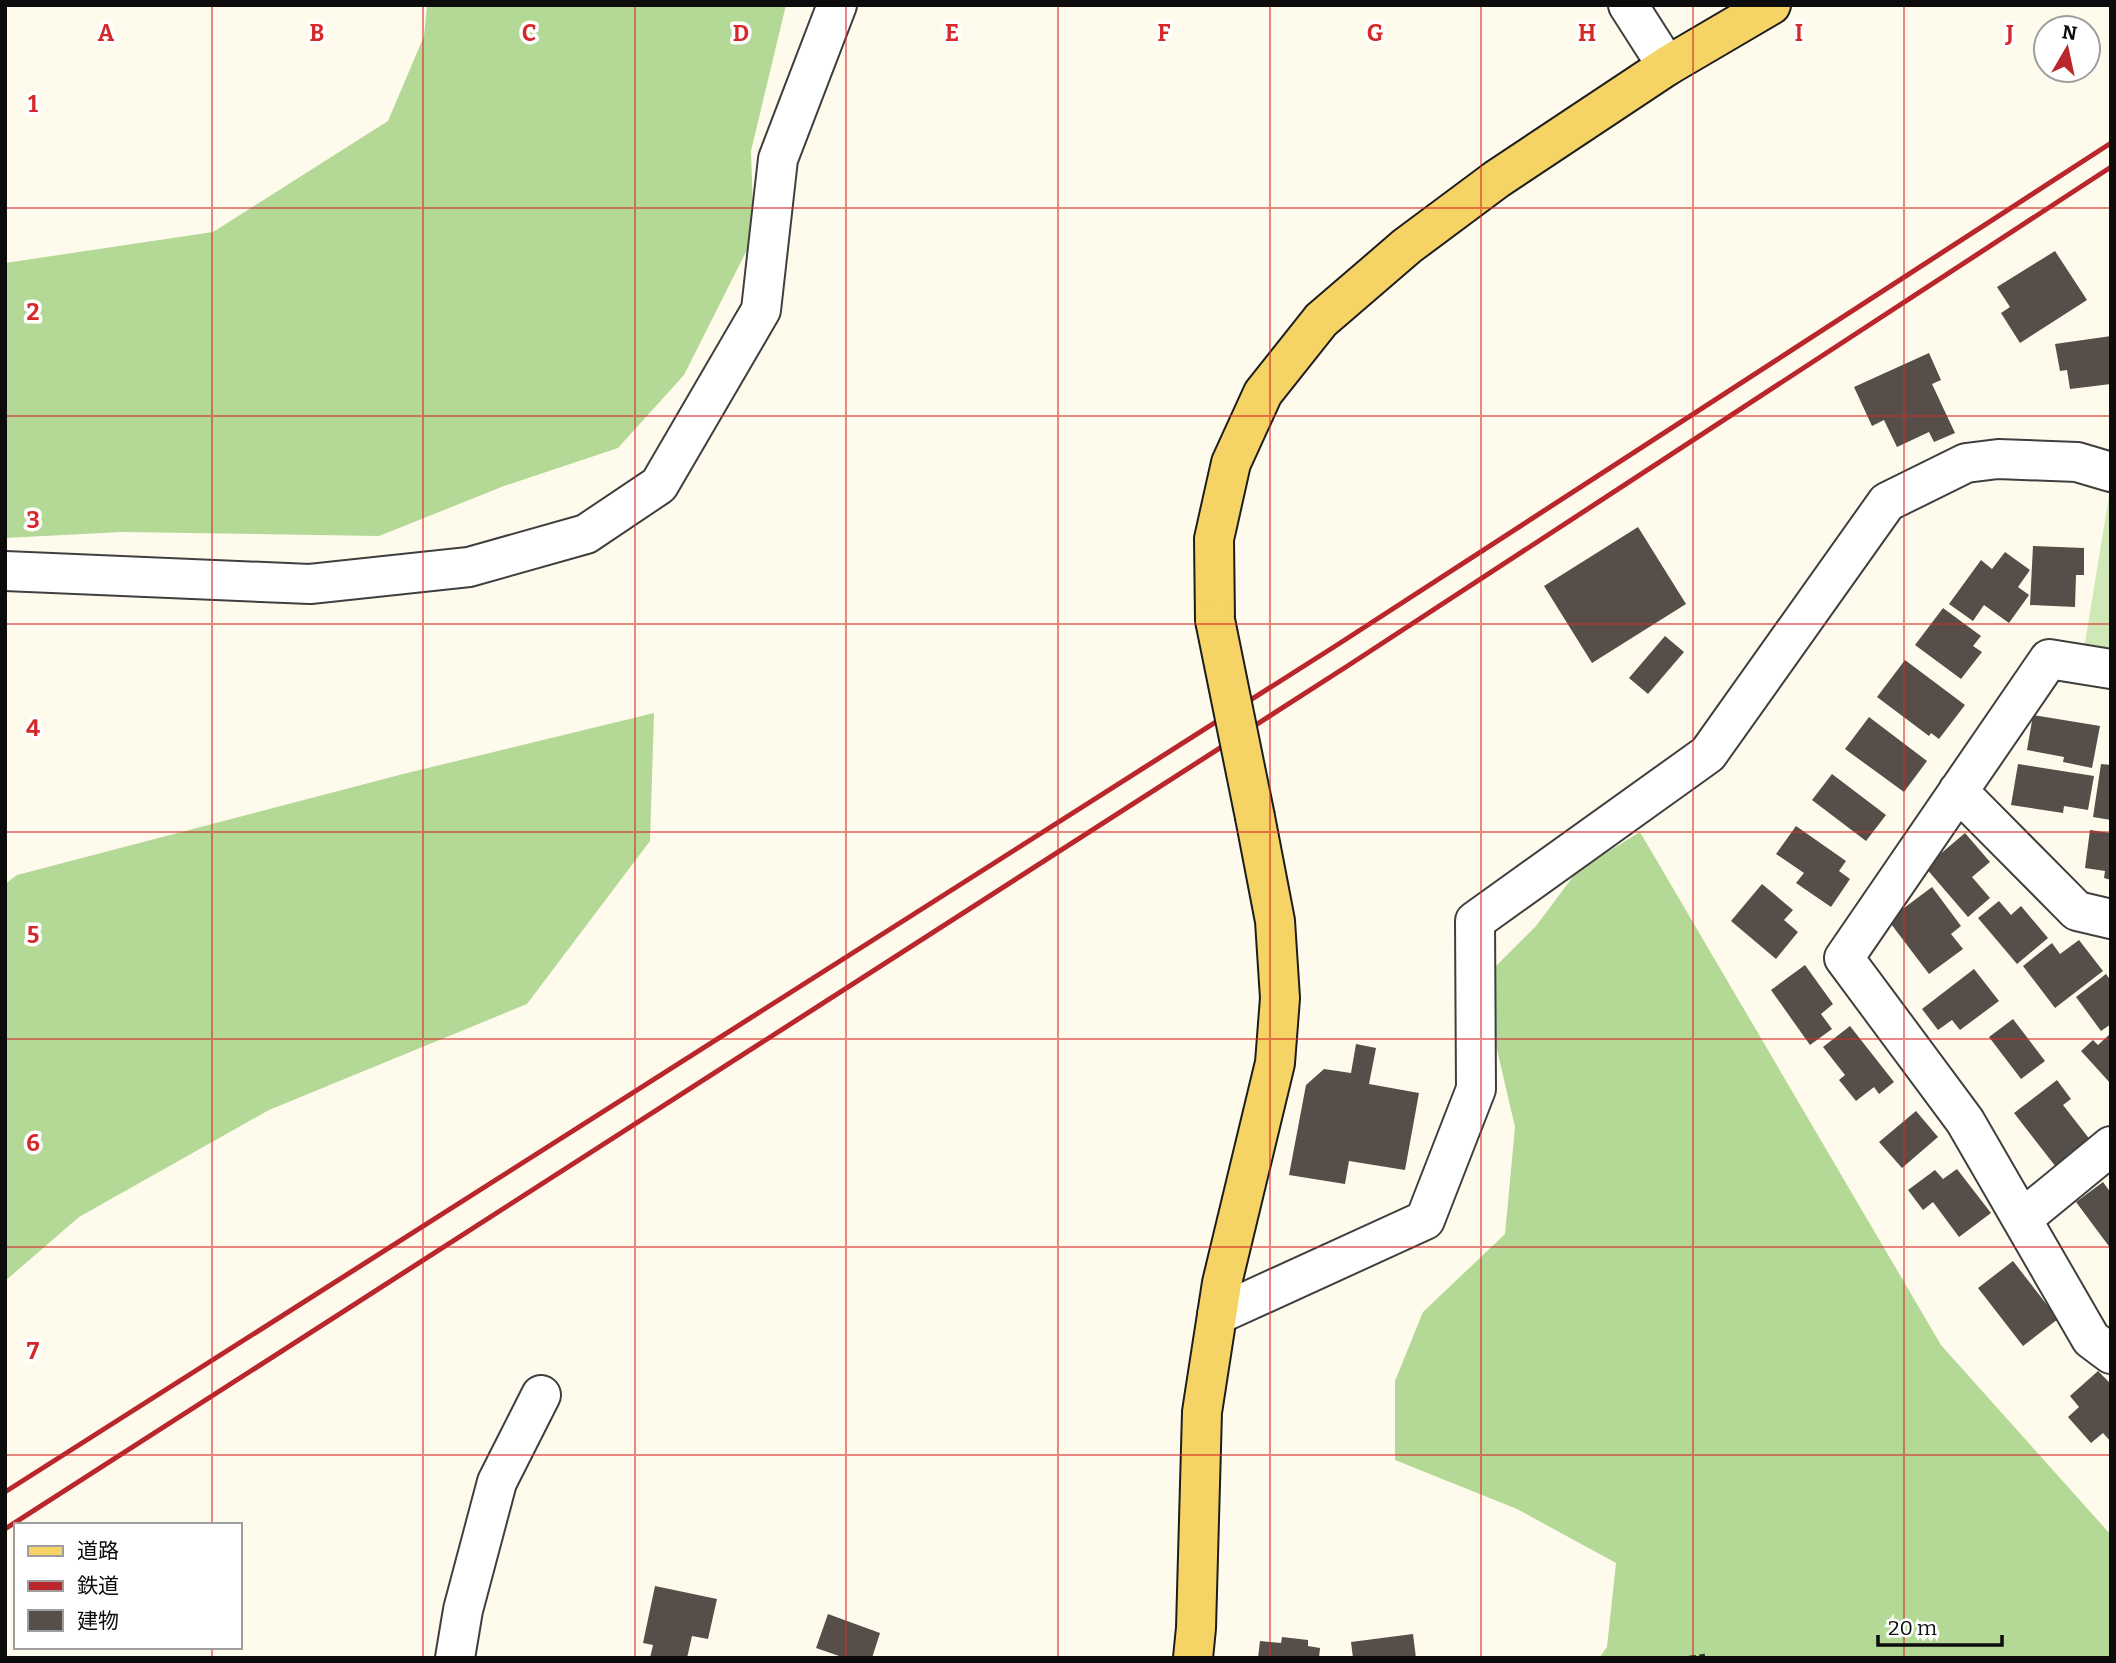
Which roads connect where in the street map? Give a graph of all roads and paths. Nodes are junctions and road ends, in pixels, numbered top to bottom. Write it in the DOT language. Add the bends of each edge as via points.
graph roads {
  1 [pos="837,5"];
  2 [pos="1628,5"];
  3 [pos="1771,5"];
  4 [pos="1667,66"];
  5 [pos="2111,472"];
  6 [pos="5,570"];
  7 [pos="2111,669"];
  8 [pos="1958,790"];
  9 [pos="2111,919"];
  10 [pos="2111,1146"];
  11 [pos="2022,1219"];
  12 [pos="1217,1315"];
  13 [pos="2111,1354"];
  14 [pos="541,1395"];
  15 [pos="1705,1656"];
  16 [pos="455,1658"];
  17 [pos="1193,1658"];
  18 [pos="1689,1658"];
  1 -- 6 [label="street" via="778,159 761,310 659,485 586,534 469,567 310,584"];
  2 -- 4 [label="street"];
  3 -- 4 [label="main road"];
  4 -- 12 [label="main road, bridge" via="1497,179 1406,246 1321,320 1263,393 1231,463 1214,540 1214,620 1275,921 1280,998 1275,1063"];
  5 -- 12 [label="street" via="2077,462 1998,459 1966,463 1887,502 1708,754 1475,921 1476,1088 1425,1220"];
  7 -- 8 [label="street" via="2049,659"];
  8 -- 9 [label="street" via="2077,911"];
  8 -- 11 [label="street" via="1844,958 1965,1121"];
  10 -- 11 [label="street"];
  11 -- 13 [label="street" via="2091,1339"];
  12 -- 17 [label="main road" via="1202,1412"];
  14 -- 16 [label="street" via="497,1482"];
  15 -- 18 [label="path"];
}
